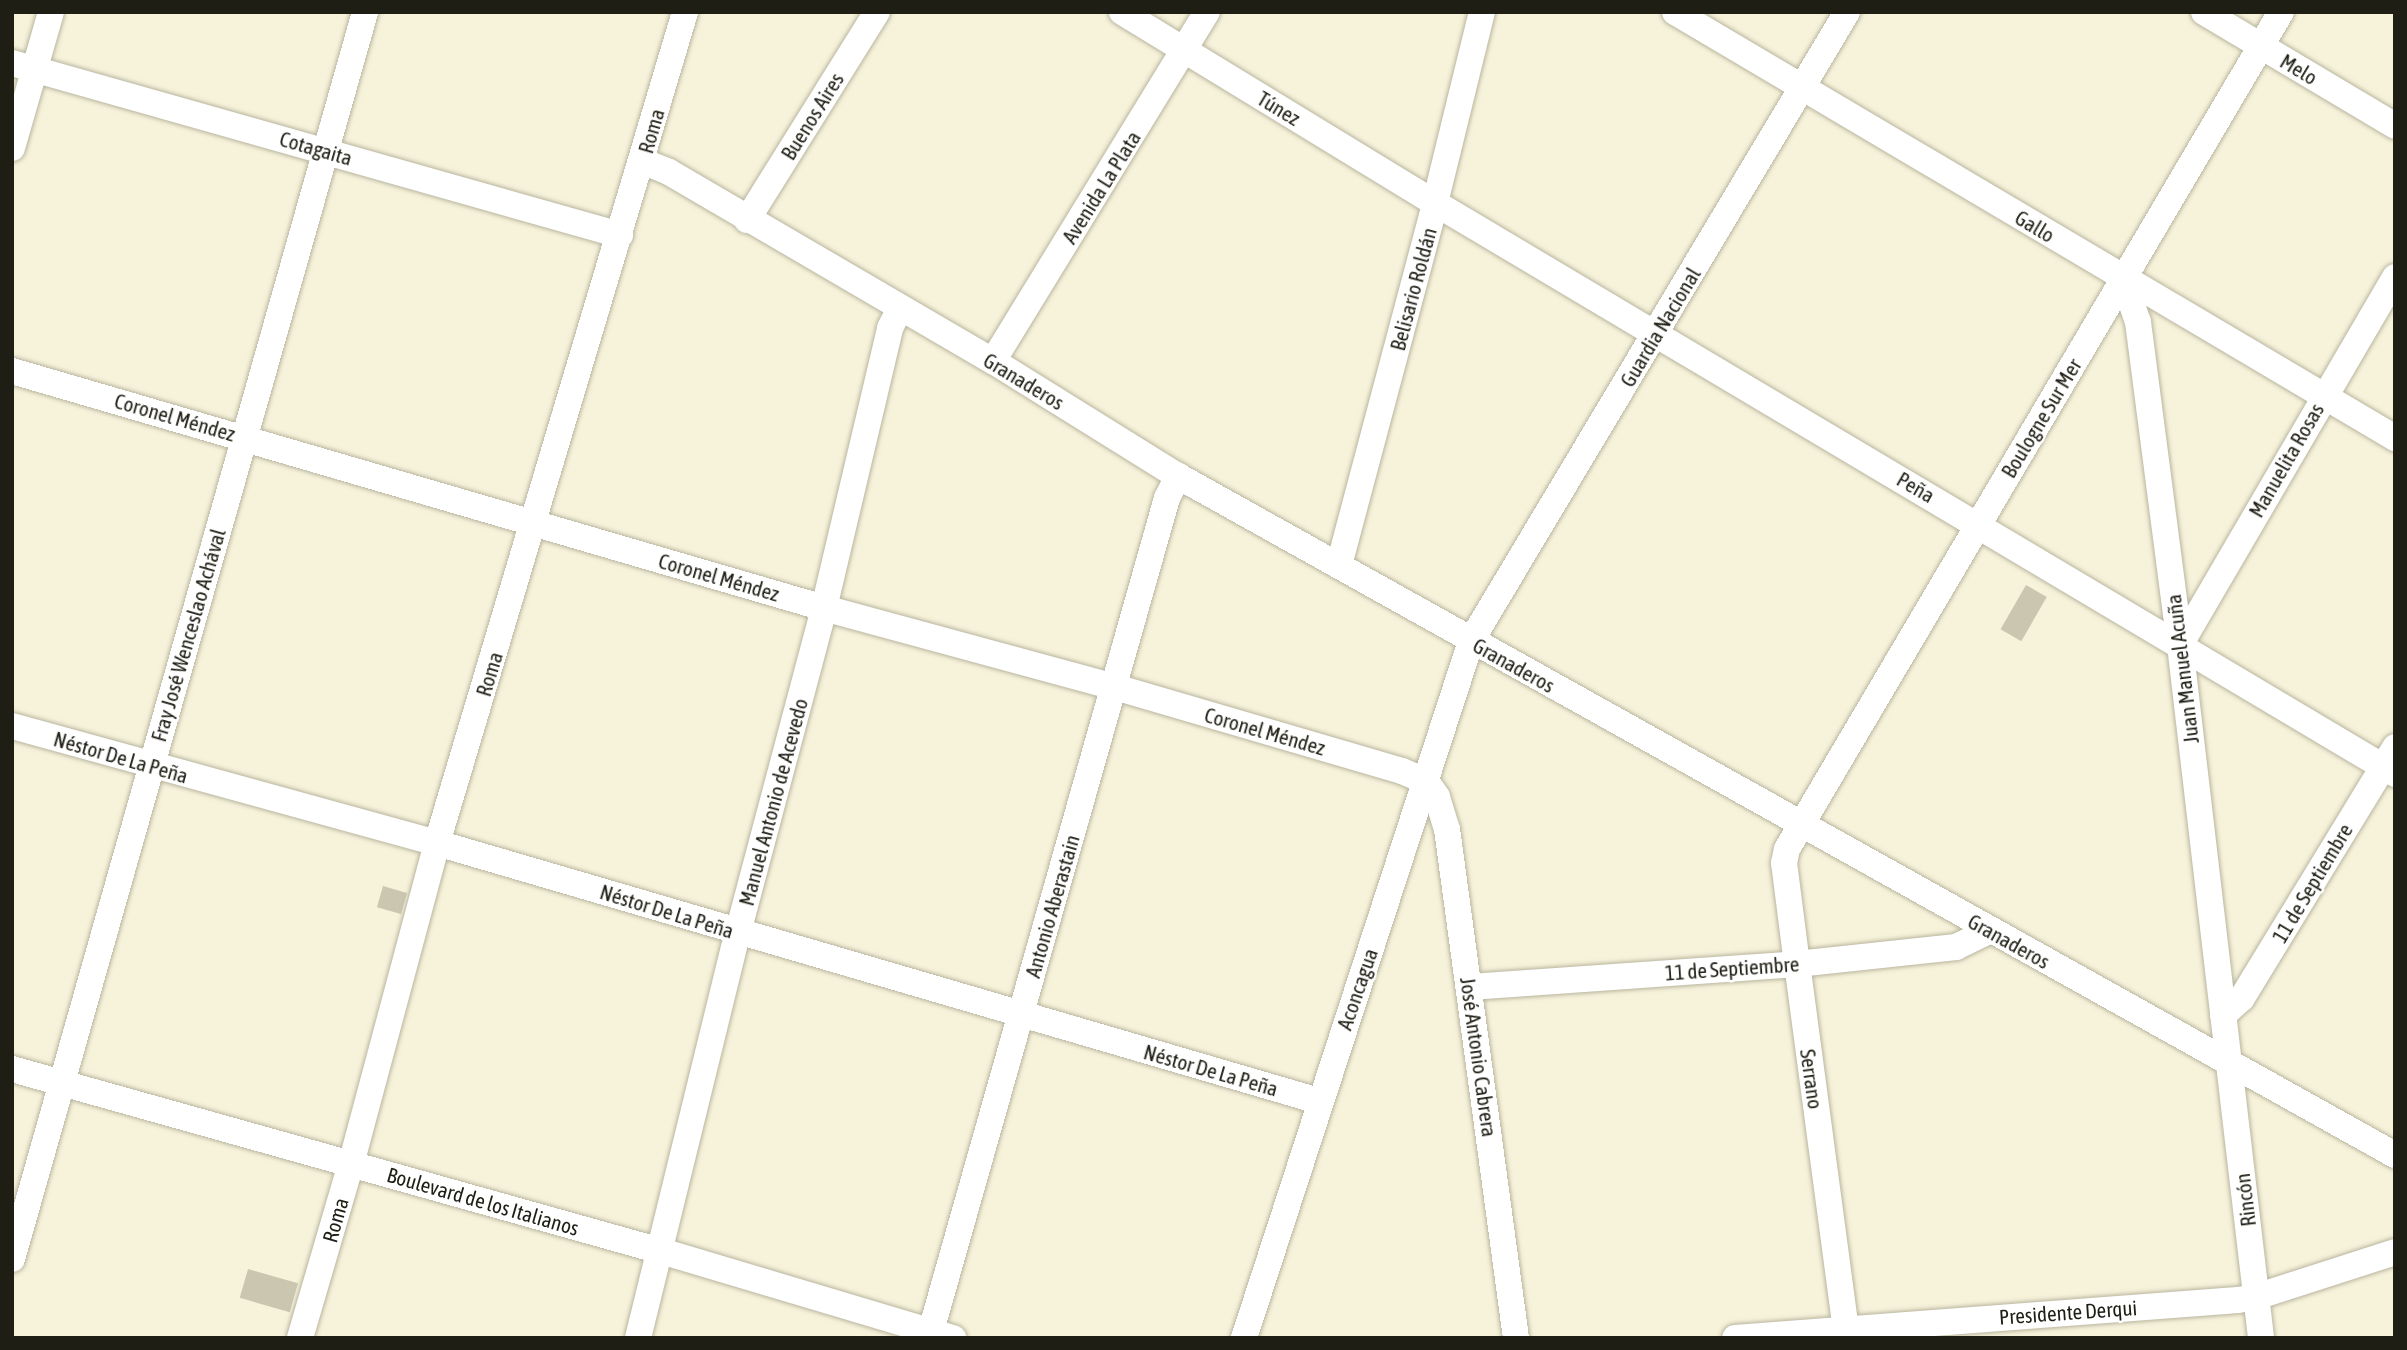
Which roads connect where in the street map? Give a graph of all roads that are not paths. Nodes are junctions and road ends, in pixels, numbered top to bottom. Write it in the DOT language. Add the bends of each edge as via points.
graph roads {
  1 [pos="51,12"];
  2 [pos="365,12"];
  3 [pos="685,12"];
  4 [pos="877,12"];
  5 [pos="1122,12"];
  6 [pos="1208,12"];
  7 [pos="1482,12"];
  8 [pos="1675,12"];
  9 [pos="1847,12"];
  10 [pos="2204,12"];
  11 [pos="2281,12"];
  12 [pos="2261,46"];
  13 [pos="1185,50"];
  14 [pos="24,66"];
  15 [pos="1802,87"];
  16 [pos="2395,126"];
  17 [pos="12,148"];
  18 [pos="326,150"];
  19 [pos="642,161"];
  20 [pos="1435,203"];
  21 [pos="747,220"];
  22 [pos="620,235"];
  23 [pos="2395,277"];
  24 [pos="2123,279"];
  25 [pos="900,308"];
  26 [pos="1656,334"];
  27 [pos="993,361"];
  28 [pos="12,371"];
  29 [pos="2323,397"];
  30 [pos="245,437"];
  31 [pos="2395,438"];
  32 [pos="1178,476"];
  33 [pos="535,523"];
  34 [pos="1978,524"];
  35 [pos="1339,565"];
  36 [pos="824,608"];
  37 [pos="1471,641"];
  38 [pos="2180,645"];
  39 [pos="1115,687"];
  40 [pos="12,726"];
  41 [pos="2391,763"];
  42 [pos="150,766"];
  43 [pos="1426,781"];
  44 [pos="1801,824"];
  45 [pos="438,843"];
  46 [pos="1989,931"];
  47 [pos="738,932"];
  48 [pos="1797,964"];
  49 [pos="1470,987"];
  50 [pos="1021,1014"];
  51 [pos="2223,1015"];
  52 [pos="2229,1062"];
  53 [pos="12,1069"];
  54 [pos="62,1083"];
  55 [pos="1319,1101"];
  56 [pos="2395,1155"];
  57 [pos="351,1164"];
  58 [pos="661,1251"];
  59 [pos="2395,1252"];
  60 [pos="12,1259"];
  61 [pos="2256,1297"];
  62 [pos="1846,1333"];
  63 [pos="937,1335"];
  64 [pos="300,1338"];
  65 [pos="638,1338"];
  66 [pos="1244,1338"];
  67 [pos="1516,1338"];
  68 [pos="1735,1338"];
  69 [pos="2261,1338"];
  1 -- 14 [label="street"];
  2 -- 18 [label="street, Fray José Wenceslao Achával"];
  3 -- 19 [label="street, Roma"];
  4 -- 21 [label="street, Buenos Aires"];
  5 -- 13 [label="street, Túnez"];
  6 -- 13 [label="street, Avenida La Plata"];
  7 -- 20 [label="street, Belisario Roldán"];
  8 -- 15 [label="street, Gallo"];
  9 -- 15 [label="street, Guardia Nacional"];
  10 -- 12 [label="street, Melo"];
  11 -- 12 [label="street, Boulogne Sur Mer"];
  12 -- 16 [label="street, Melo"];
  12 -- 24 [label="street, Boulogne Sur Mer"];
  13 -- 20 [label="street, Túnez"];
  13 -- 27 [label="street, Avenida La Plata"];
  14 -- 17 [label="street"];
  14 -- 18 [label="street, Cotagaita"];
  15 -- 24 [label="street, Gallo"];
  15 -- 26 [label="street, Guardia Nacional"];
  18 -- 22 [label="street, Cotagaita"];
  18 -- 30 [label="street, Fray José Wenceslao Achával"];
  19 -- 21 [label="street, Granaderos" via="669,172"];
  19 -- 22 [label="street, Roma"];
  20 -- 26 [label="street, Peña"];
  20 -- 35 [label="street, Belisario Roldán"];
  21 -- 25 [label="street, Granaderos"];
  22 -- 33 [label="street, Roma"];
  23 -- 29 [label="street, Manuelita Rosas"];
  24 -- 29 [label="street, Gallo"];
  24 -- 34 [label="street, Boulogne Sur Mer"];
  24 -- 38 [label="street, Juan Manuel Acuña" via="2138,322"];
  25 -- 27 [label="street, Granaderos"];
  25 -- 36 [label="street, Manuel Antonio de Acevedo" via="890,328"];
  26 -- 34 [label="street, Peña"];
  26 -- 37 [label="street, Guardia Nacional"];
  27 -- 32 [label="street, Granaderos"];
  28 -- 30 [label="street, Coronel Méndez"];
  29 -- 31 [label="street, Gallo"];
  29 -- 38 [label="street, Manuelita Rosas"];
  30 -- 33 [label="street, Coronel Méndez"];
  30 -- 42 [label="street, Fray José Wenceslao Achával"];
  32 -- 35 [label="street, Granaderos"];
  32 -- 39 [label="street, Antonio Aberastain" via="1167,498"];
  33 -- 36 [label="street, Coronel Méndez"];
  33 -- 45 [label="street, Roma"];
  34 -- 38 [label="street, Peña"];
  34 -- 44 [label="street, Boulogne Sur Mer"];
  35 -- 37 [label="street, Granaderos"];
  36 -- 39 [label="street, Coronel Méndez"];
  36 -- 47 [label="street, Manuel Antonio de Acevedo"];
  37 -- 43 [label="street, Aconcagua"];
  37 -- 44 [label="street, Granaderos"];
  38 -- 41 [label="street, Peña"];
  38 -- 51 [label="street, Juan Manuel Acuña"];
  39 -- 43 [label="street, Coronel Méndez"];
  39 -- 50 [label="street, Antonio Aberastain"];
  40 -- 42 [label="street, Néstor De La Peña"];
  41 -- 51 [label="street, 11 de Septiembre" via="2242,998"];
  42 -- 45 [label="street, Néstor De La Peña"];
  42 -- 54 [label="street, Fray José Wenceslao Achával"];
  43 -- 49 [label="street, José Antonio Cabrera" via="1437,797 1447,829"];
  43 -- 55 [label="street, Aconcagua"];
  44 -- 46 [label="street, Granaderos"];
  44 -- 48 [label="street, Serrano" via="1784,863"];
  45 -- 47 [label="street, Néstor De La Peña"];
  45 -- 57 [label="street, Roma"];
  46 -- 48 [label="street, 11 de Septiembre" via="1956,947"];
  46 -- 52 [label="street, Granaderos"];
  47 -- 50 [label="street, Néstor De La Peña"];
  47 -- 58 [label="street, Manuel Antonio de Acevedo"];
  48 -- 49 [label="street, 11 de Septiembre"];
  48 -- 62 [label="street, Serrano"];
  49 -- 67 [label="street, José Antonio Cabrera"];
  50 -- 55 [label="street, Néstor De La Peña"];
  50 -- 63 [label="street, Antonio Aberastain"];
  51 -- 52 [label="street, Juan Manuel Acuña"];
  52 -- 56 [label="street, Granaderos"];
  52 -- 61 [label="street, Rincón"];
  53 -- 54 [label="street, Boulevard de los Italianos"];
  54 -- 57 [label="street, Boulevard de los Italianos"];
  54 -- 60 [label="street, Fray José Wenceslao Achával"];
  55 -- 66 [label="street, Aconcagua"];
  57 -- 58 [label="street, Boulevard de los Italianos"];
  57 -- 64 [label="street, Roma"];
  58 -- 63 [label="street, Boulevard de los Italianos"];
  58 -- 65 [label="street, Manuel Antonio de Acevedo"];
  59 -- 61 [label="street, Presidente Derqui"];
  61 -- 62 [label="street, Presidente Derqui"];
  61 -- 69 [label="street, Rincón"];
  62 -- 68 [label="street, Presidente Derqui"];
}
